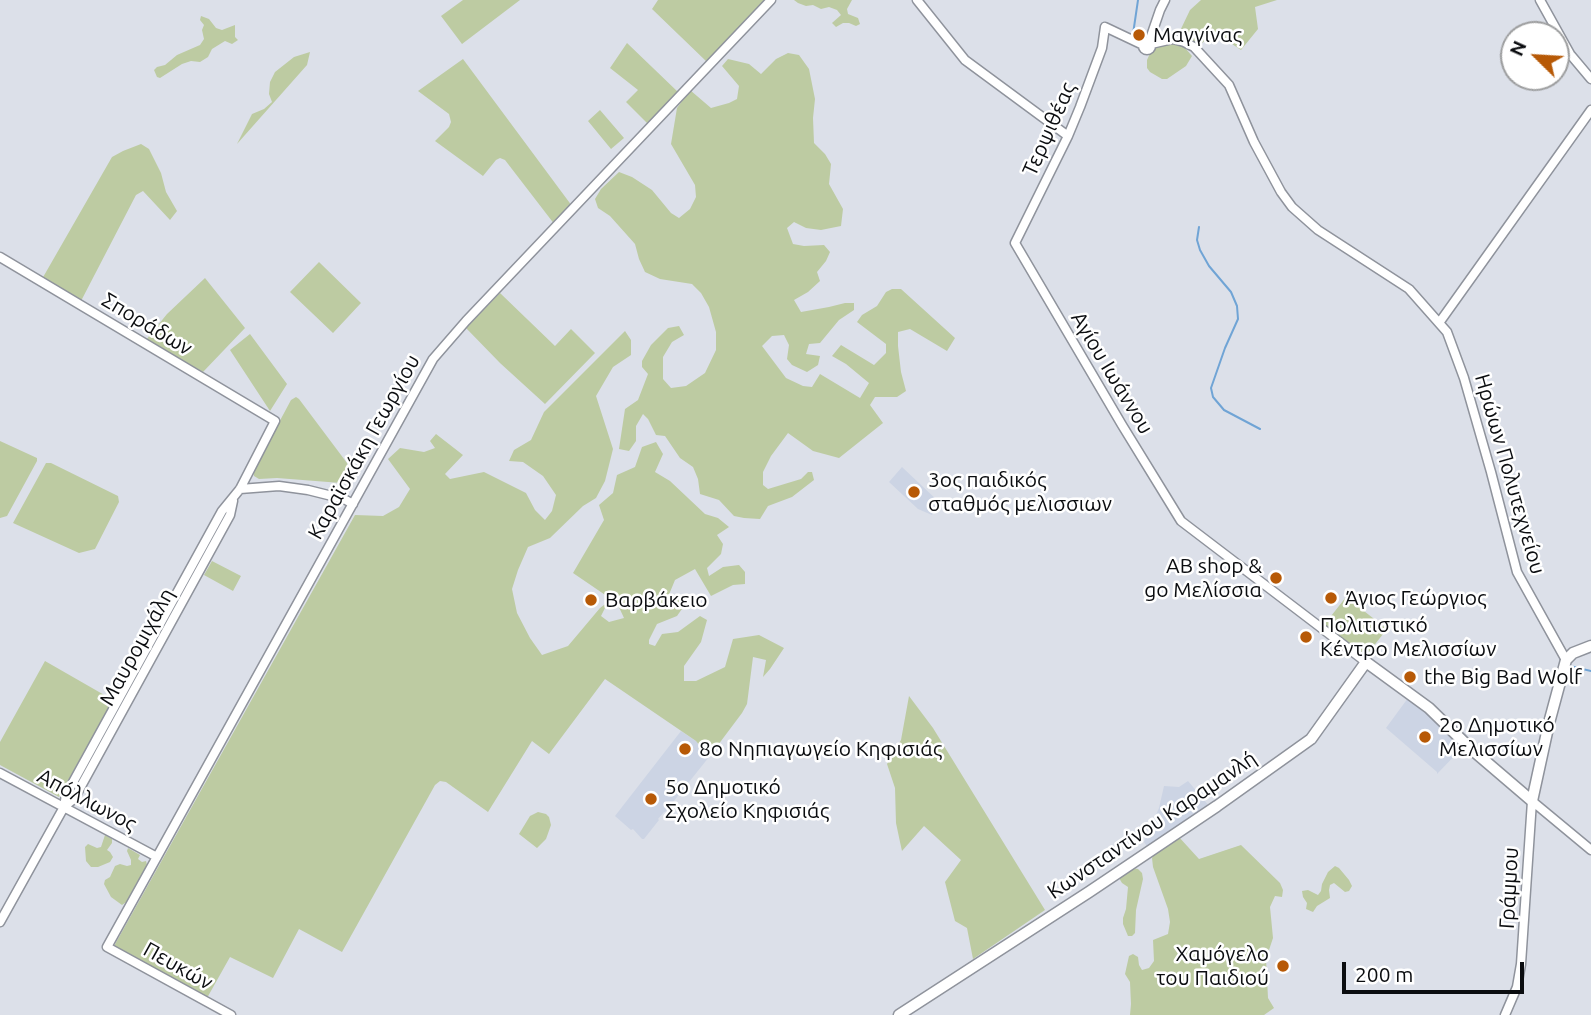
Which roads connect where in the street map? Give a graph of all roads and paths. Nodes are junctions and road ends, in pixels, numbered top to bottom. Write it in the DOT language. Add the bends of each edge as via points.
graph roads {
  1 [pos="771,0"];
  2 [pos="918,0"];
  3 [pos="1165,0"];
  4 [pos="1540,0"];
  5 [pos="1147,44"];
  6 [pos="1591,79"];
  7 [pos="1591,110"];
  8 [pos="1068,136"];
  9 [pos="1015,243"];
  10 [pos="0,257"];
  11 [pos="1439,323"];
  12 [pos="275,421"];
  13 [pos="240,489"];
  14 [pos="353,504"];
  15 [pos="1591,646"];
  16 [pos="1566,660"];
  17 [pos="1366,662"];
  18 [pos="0,773"];
  19 [pos="1536,783"];
  20 [pos="1520,791"];
  21 [pos="1532,801"];
  22 [pos="64,807"];
  23 [pos="1591,849"];
  24 [pos="157,857"];
  25 [pos="0,922"];
  26 [pos="107,947"];
  27 [pos="231,1015"];
  28 [pos="899,1015"];
  29 [pos="1505,1015"];
  1 -- 14 [label="street, Καραϊσκάκη Γεωργίου" via="436,355"];
  2 -- 8 [label="street" via="965,60"];
  3 -- 5 [label="street"];
  4 -- 6 [label="street" via="1560,40"];
  5 -- 8 [label="street, Τερψιθέας" via="1105,27 1102,48"];
  5 -- 11 [label="street" via="1173,39 1194,47 1229,85 1254,142 1292,207 1318,230 1409,289"];
  7 -- 11 [label="street"];
  8 -- 9 [label="street, Τερψιθέας"];
  9 -- 17 [label="street, Αγίου Ιωάννου" via="1181,520"];
  10 -- 12 [label="street, Σποράδων"];
  11 -- 16 [label="street, Ηρώων Πολυτεχνείου" via="1447,332 1464,378 1517,572"];
  12 -- 13 [label="street, Μαυρομιχάλη"];
  13 -- 14 [label="street" via="279,486"];
  13 -- 22 [label="street, Μαυρομιχάλη" via="222,511 66,795"];
  14 -- 24 [label="street, Καραϊσκάκη Γεωργίου"];
  15 -- 16 [label="main road"];
  16 -- 19 [label="main road"];
  17 -- 20 [label="main road" via="1429,708"];
  17 -- 28 [label="main road, Κωνσταντίνου Καραμανλή" via="1311,739 1110,878"];
  18 -- 22 [label="street, Απόλλωνος"];
  19 -- 20 [label="main road"];
  19 -- 21 [label="main road"];
  20 -- 21 [label="main road"];
  21 -- 23 [label="street"];
  21 -- 29 [label="street, Γράμμου" via="1521,964"];
  22 -- 24 [label="street, Απόλλωνος"];
  22 -- 25 [label="street, Μαυρομιχάλη"];
  24 -- 26 [label="street, Καραϊσκάκη Γεωργίου"];
  26 -- 27 [label="street, Πευκών"];
}
